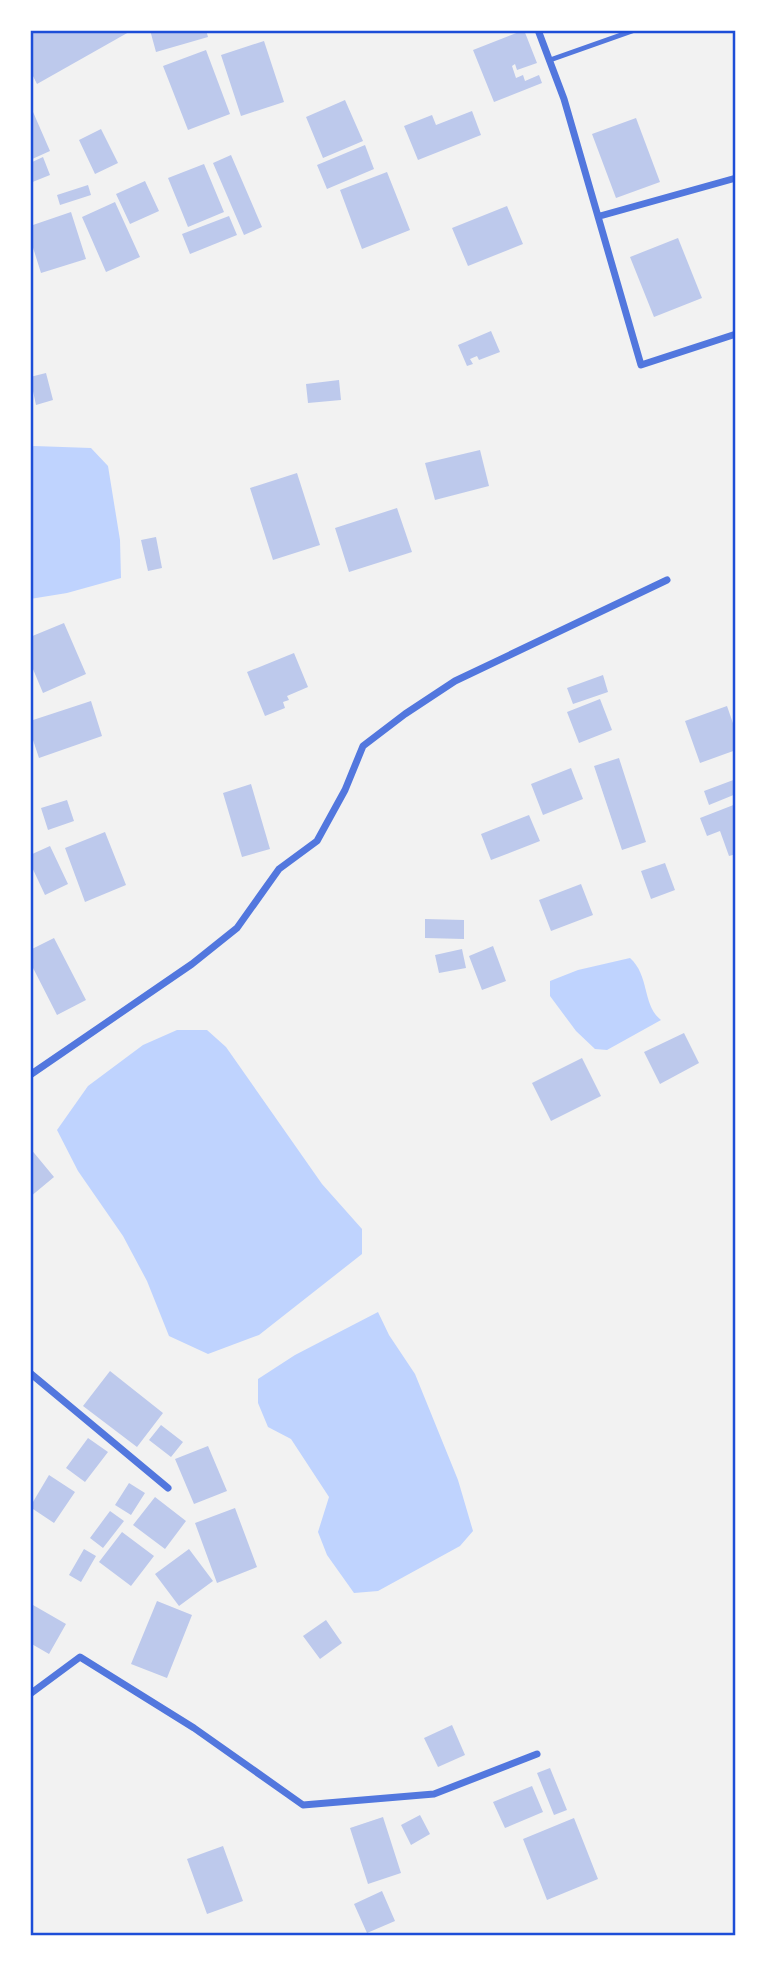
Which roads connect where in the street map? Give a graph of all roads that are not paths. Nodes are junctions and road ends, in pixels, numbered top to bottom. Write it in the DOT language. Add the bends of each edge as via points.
graph roads {
  1 [pos="538,30"];
  2 [pos="635,30"];
  3 [pos="550,60"];
  4 [pos="736,178"];
  5 [pos="600,216"];
  6 [pos="736,334"];
  7 [pos="667,580"];
  8 [pos="30,1075"];
  9 [pos="30,1373"];
  10 [pos="168,1488"];
  11 [pos="30,1694"];
  12 [pos="537,1754"];
  1 -- 3 [label="street"];
  2 -- 3 [label="lane"];
  3 -- 5 [label="street"];
  4 -- 5 [label="street"];
  5 -- 6 [label="street" via="641,365"];
  7 -- 8 [label="street" via="455,681 362,746 317,841 279,869 237,928"];
  9 -- 10 [label="street"];
  11 -- 12 [label="street" via="80,1657 194,1728 303,1805 434,1794"];
}
